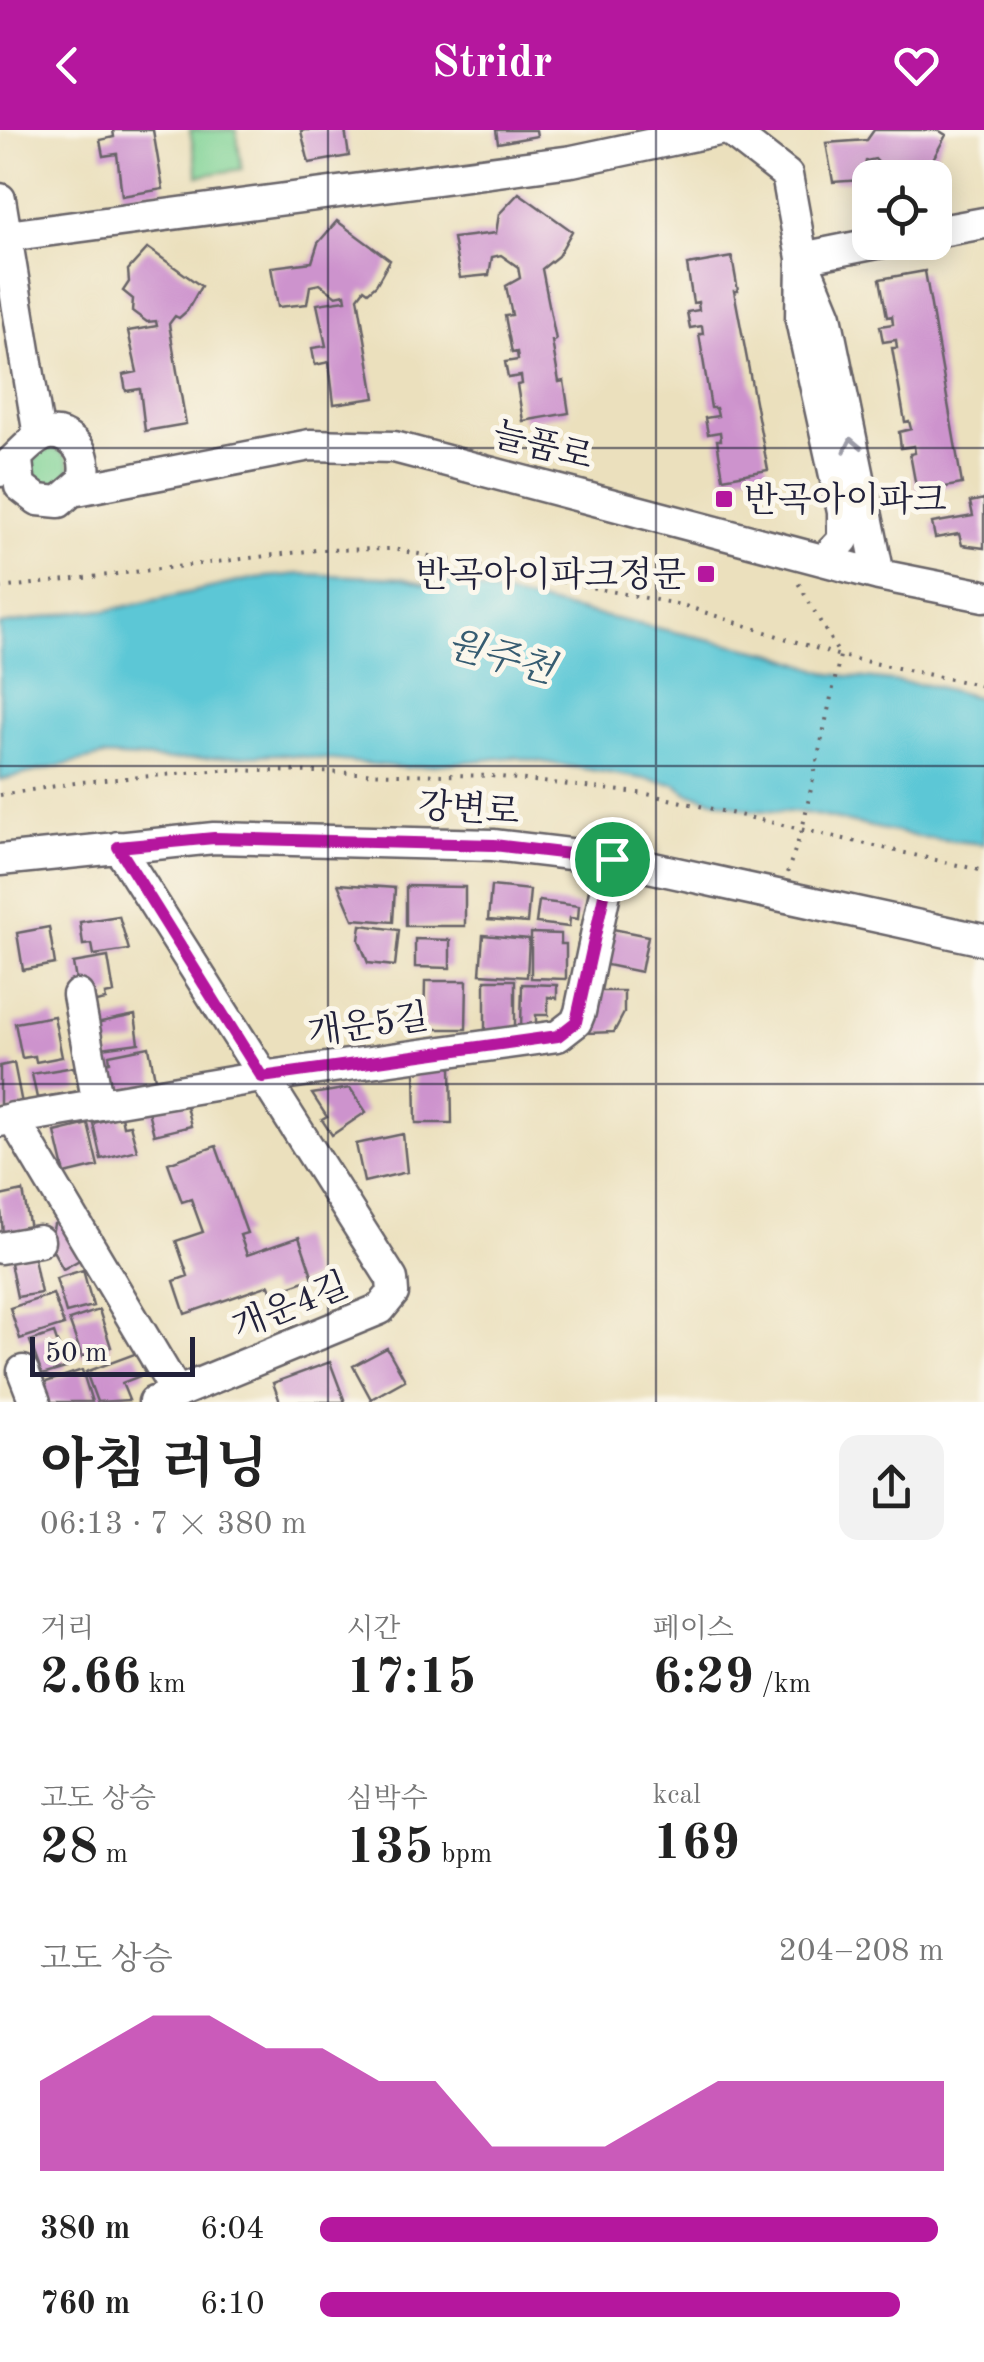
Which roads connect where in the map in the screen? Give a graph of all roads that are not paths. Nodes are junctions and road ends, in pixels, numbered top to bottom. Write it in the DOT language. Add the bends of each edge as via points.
graph roads {
  1 [pos="719,130"];
  2 [pos="728,130"];
  3 [pos="0,200"];
  4 [pos="984,223"];
  5 [pos="952,229"];
  6 [pos="7,236"];
  7 [pos="852,248"];
  8 [pos="802,258"];
  9 [pos="40,436"];
  10 [pos="84,460"];
  11 [pos="8,466"];
  12 [pos="153,473"];
  13 [pos="77,490"];
  14 [pos="14,496"];
  15 [pos="824,560"];
  16 [pos="879,575"];
  17 [pos="984,596"];
  18 [pos="118,847"];
  19 [pos="612,859"];
  20 [pos="0,860"];
  21 [pos="984,940"];
  22 [pos="78,995"];
  23 [pos="262,1077"];
  24 [pos="98,1104"];
  25 [pos="6,1119"];
  26 [pos="40,1241"];
  27 [pos="0,1248"];
  28 [pos="23,1371"];
  29 [pos="166,1397"];
  30 [pos="35,1402"];
  1 -- 6 [label="street" via="572,161"];
  2 -- 8 [label="street" via="787,175"];
  3 -- 6 [label="street"];
  4 -- 5 [label="street"];
  6 -- 9 [label="street"];
  7 -- 8 [label="street"];
  8 -- 15 [label="street" via="801,320 843,512 843,540"];
  16 -- 8 [label="street, one-way" via="826,316"];
  9 -- 10 [label="street" via="62,436"];
  9 -- 11 [label="street"];
  10 -- 12 [label="street"];
  10 -- 13 [label="street"];
  11 -- 14 [label="street" via="20,486"];
  12 -- 13 [label="street, 늘품로"];
  12 -- 15 [label="street, 늘품로" via="310,445 394,446"];
  13 -- 14 [label="street" via="48,503"];
  15 -- 16 [label="street, 늘품로"];
  16 -- 17 [label="street, 늘품로"];
  18 -- 19 [label="street, 강변로" via="214,838 383,840"];
  18 -- 20 [label="street, 강변로"];
  18 -- 23 [label="street"];
  19 -- 21 [label="street, 강변로"];
  19 -- 23 [label="street, 개운5길" via="580,1012 568,1031"];
  22 -- 24 [label="street"];
  23 -- 24 [label="street, 개운5길"];
  23 -- 29 [label="street, 개운4길" via="386,1263 393,1293 380,1309"];
  24 -- 25 [label="street, 개운5길"];
  25 -- 29 [label="street"];
  26 -- 27 [label="street"];
  28 -- 30 [label="street"];
}
